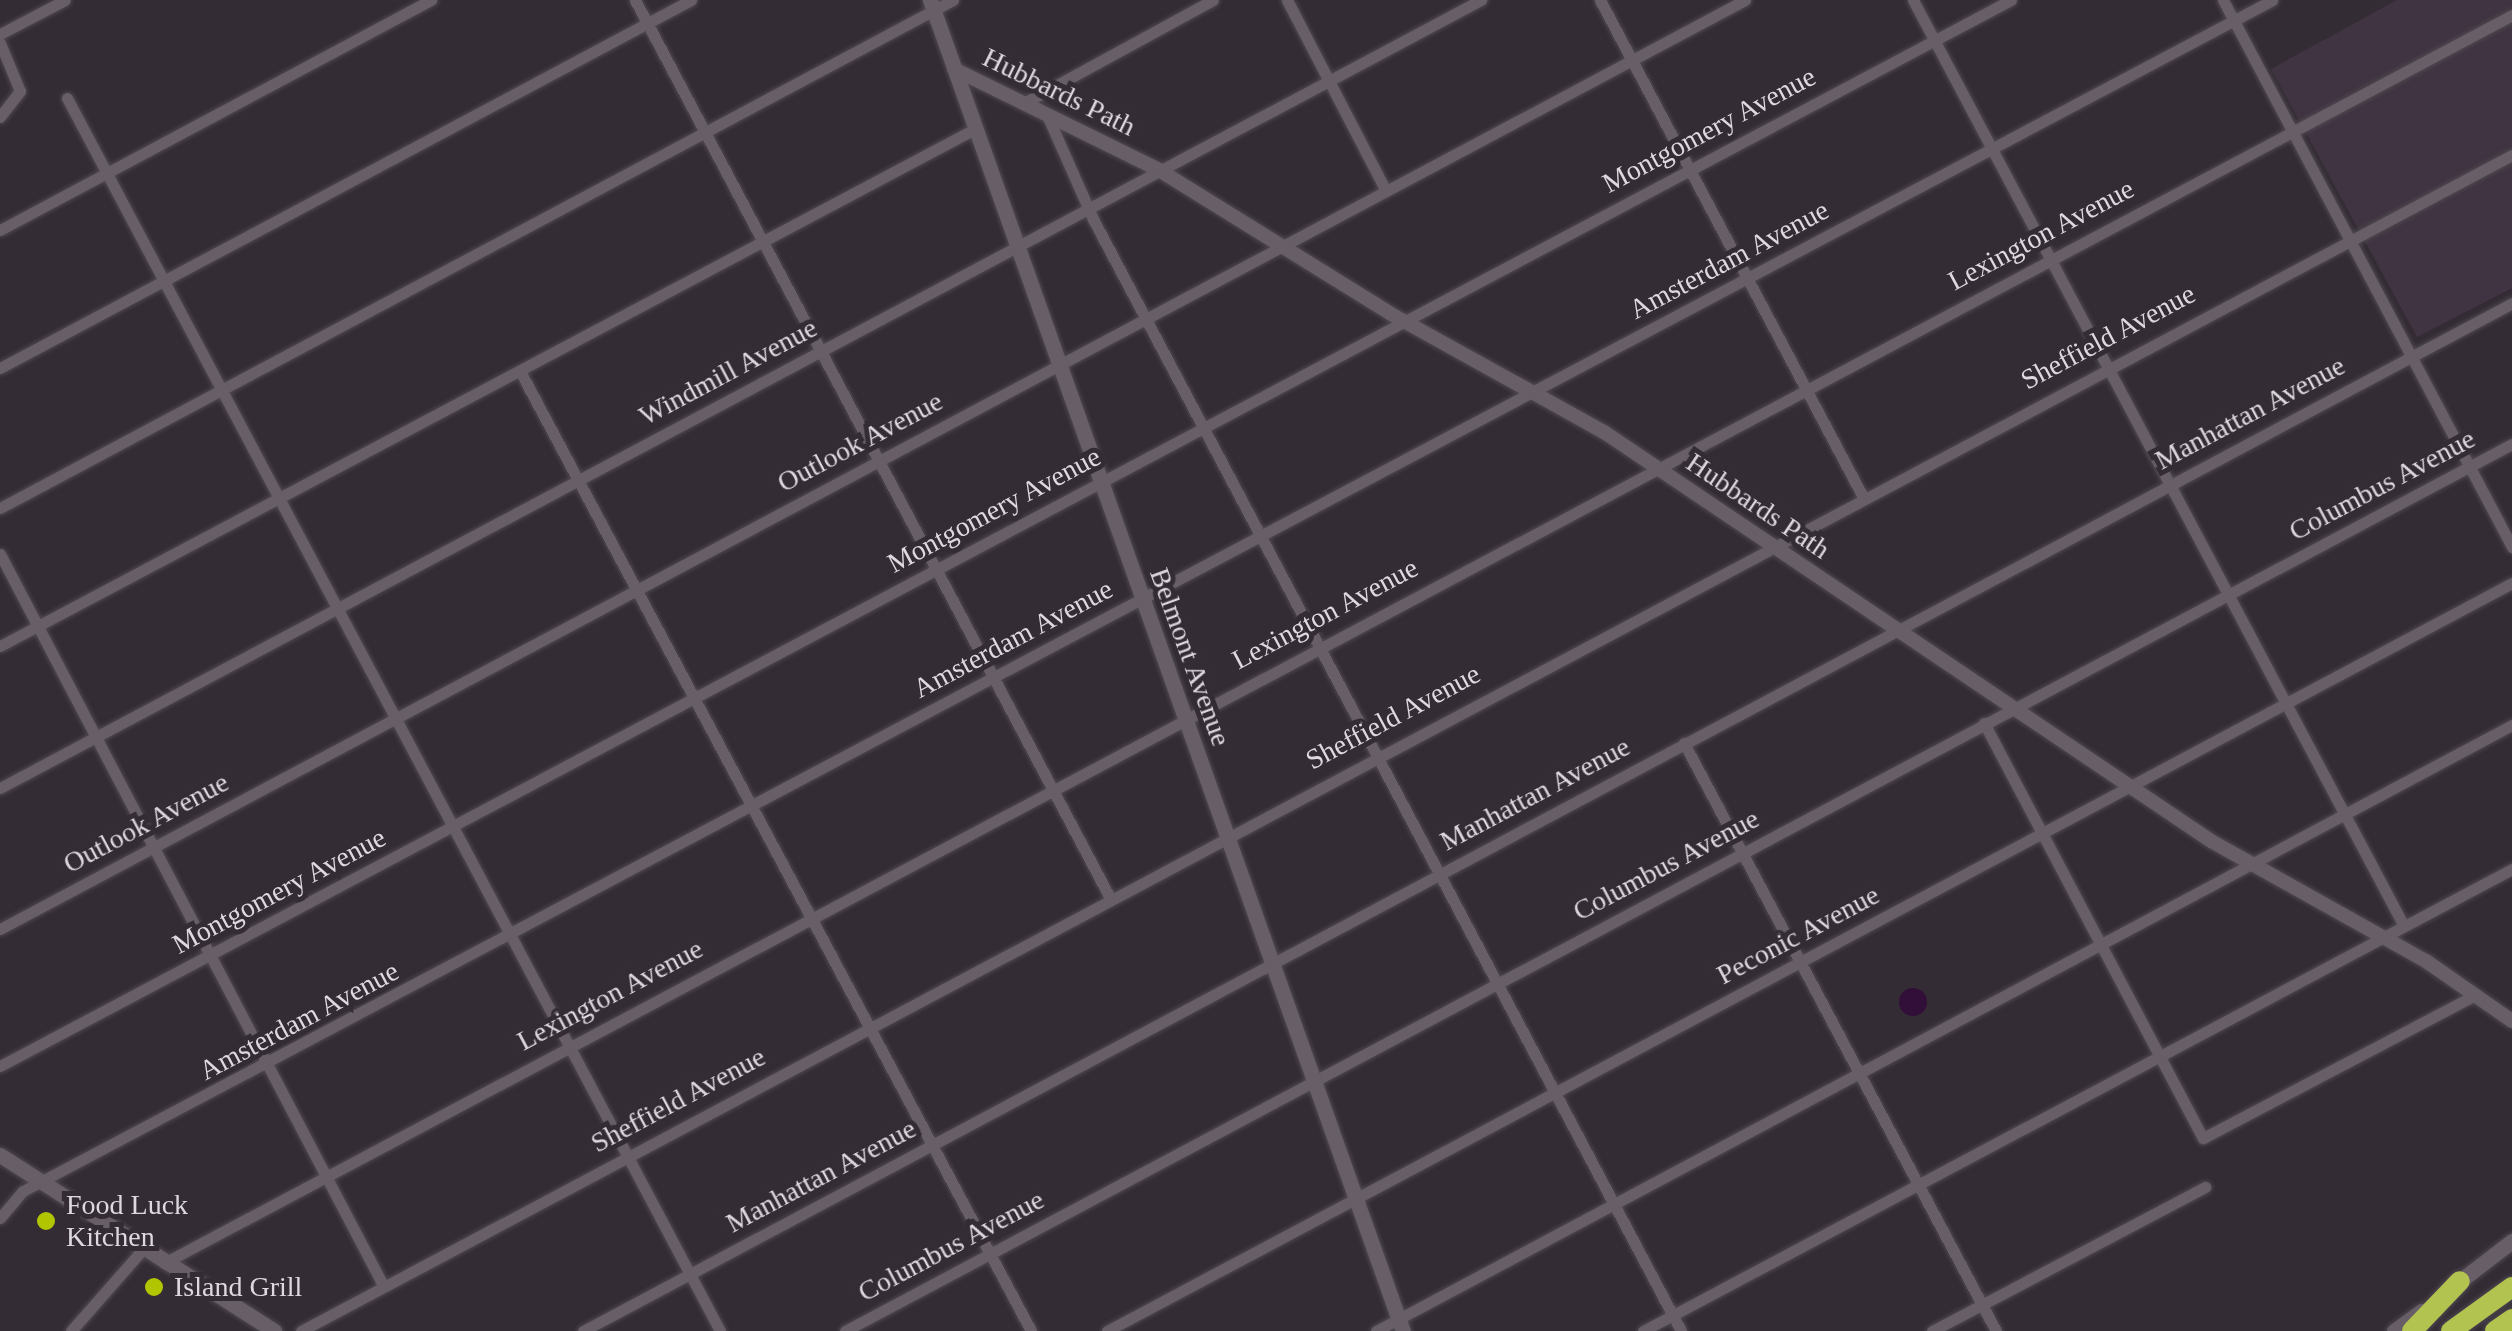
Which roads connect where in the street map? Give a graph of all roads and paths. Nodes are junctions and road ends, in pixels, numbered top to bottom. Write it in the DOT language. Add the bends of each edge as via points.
graph roads {
  1 [pos="65,0"];
  2 [pos="430,0"];
  3 [pos="635,0"];
  4 [pos="691,0"];
  5 [pos="953,0"];
  6 [pos="1213,0"];
  7 [pos="1288,0"];
  8 [pos="1481,0"];
  9 [pos="1600,0"];
  10 [pos="1745,0"];
  11 [pos="1913,0"];
  12 [pos="2012,0"];
  13 [pos="2223,0"];
  14 [pos="2272,0"];
  15 [pos="932,5"];
  16 [pos="2512,15"];
  17 [pos="2234,20"];
  18 [pos="647,23"];
  19 [pos="0,34"];
  20 [pos="1935,40"];
  21 [pos="0,43"];
  22 [pos="1630,60"];
  23 [pos="954,69"];
  24 [pos="1328,79"];
  25 [pos="67,98"];
  26 [pos="1024,103"];
  27 [pos="1047,114"];
  28 [pos="0,117"];
  29 [pos="975,129"];
  30 [pos="2293,131"];
  31 [pos="704,133"];
  32 [pos="1992,151"];
  33 [pos="2512,155"];
  34 [pos="1686,168"];
  35 [pos="1160,170"];
  36 [pos="108,173"];
  37 [pos="1385,189"];
  38 [pos="1088,208"];
  39 [pos="0,230"];
  40 [pos="2348,238"];
  41 [pos="762,242"];
  42 [pos="1280,245"];
  43 [pos="1017,246"];
  44 [pos="2050,259"];
  45 [pos="1746,279"];
  46 [pos="166,280"];
  47 [pos="2512,303"];
  48 [pos="1144,318"];
  49 [pos="1402,321"];
  50 [pos="820,351"];
  51 [pos="2410,356"];
  52 [pos="1060,364"];
  53 [pos="2106,367"];
  54 [pos="0,368"];
  55 [pos="520,371"];
  56 [pos="1804,387"];
  57 [pos="224,389"];
  58 [pos="1532,392"];
  59 [pos="1203,426"];
  60 [pos="2512,444"];
  61 [pos="878,460"];
  62 [pos="1655,466"];
  63 [pos="2468,466"];
  64 [pos="578,481"];
  65 [pos="1102,482"];
  66 [pos="2169,485"];
  67 [pos="1862,495"];
  68 [pos="280,500"];
  69 [pos="0,508"];
  70 [pos="1262,536"];
  71 [pos="1770,545"];
  72 [pos="2512,547"];
  73 [pos="0,554"];
  74 [pos="936,570"];
  75 [pos="2512,583"];
  76 [pos="636,590"];
  77 [pos="2226,595"];
  78 [pos="1143,598"];
  79 [pos="338,608"];
  80 [pos="38,626"];
  81 [pos="1896,630"];
  82 [pos="1319,645"];
  83 [pos="0,646"];
  84 [pos="994,677"];
  85 [pos="693,699"];
  86 [pos="2284,703"];
  87 [pos="2015,707"];
  88 [pos="400,716"];
  89 [pos="1185,717"];
  90 [pos="1984,723"];
  91 [pos="2512,725"];
  92 [pos="99,736"];
  93 [pos="1684,743"];
  94 [pos="1378,754"];
  95 [pos="2130,786"];
  96 [pos="0,788"];
  97 [pos="1053,788"];
  98 [pos="750,807"];
  99 [pos="2344,814"];
  100 [pos="456,826"];
  101 [pos="2042,833"];
  102 [pos="1226,834"];
  103 [pos="156,846"];
  104 [pos="1742,852"];
  105 [pos="2250,865"];
  106 [pos="2512,869"];
  107 [pos="1441,873"];
  108 [pos="1109,896"];
  109 [pos="810,918"];
  110 [pos="2404,926"];
  111 [pos="0,929"];
  112 [pos="2381,937"];
  113 [pos="514,938"];
  114 [pos="2100,945"];
  115 [pos="212,953"];
  116 [pos="1800,962"];
  117 [pos="1272,963"];
  118 [pos="1501,981"];
  119 [pos="2474,995"];
  120 [pos="2512,1021"];
  121 [pos="868,1026"];
  122 [pos="568,1045"];
  123 [pos="2160,1055"];
  124 [pos="270,1064"];
  125 [pos="0,1066"];
  126 [pos="1859,1074"];
  127 [pos="1314,1081"];
  128 [pos="1557,1090"];
  129 [pos="931,1145"];
  130 [pos="0,1155"];
  131 [pos="627,1156"];
  132 [pos="326,1175"];
  133 [pos="43,1182"];
  134 [pos="1918,1184"];
  135 [pos="2206,1187"];
  136 [pos="1356,1199"];
  137 [pos="1614,1204"];
  138 [pos="0,1218"];
  139 [pos="2512,1241"];
  140 [pos="143,1250"];
  141 [pos="990,1253"];
  142 [pos="164,1263"];
  143 [pos="690,1274"];
  144 [pos="2460,1281"];
  145 [pos="384,1285"];
  146 [pos="2512,1288"];
  147 [pos="1982,1305"];
  148 [pos="1672,1315"];
  149 [pos="2512,1319"];
  150 [pos="249,1325"];
  151 [pos="1401,1325"];
  152 [pos="71,1331"];
  153 [pos="274,1331"];
  154 [pos="300,1331"];
  155 [pos="584,1331"];
  156 [pos="720,1331"];
  157 [pos="845,1331"];
  158 [pos="1031,1331"];
  159 [pos="1108,1331"];
  160 [pos="1376,1331"];
  161 [pos="1643,1331"];
  162 [pos="1681,1331"];
  163 [pos="1932,1331"];
  164 [pos="1996,1331"];
  165 [pos="2394,1331"];
  166 [pos="2412,1331"];
  167 [pos="2451,1331"];
  168 [pos="2495,1331"];
  1 -- 19 [label="street"];
  2 -- 36 [label="street"];
  3 -- 18 [label="street"];
  4 -- 18 [label="street"];
  5 -- 15 [label="street"];
  6 -- 26 [label="street"];
  7 -- 24 [label="street"];
  8 -- 24 [label="street, Windmill Avenue"];
  9 -- 22 [label="street"];
  10 -- 22 [label="street, Outlook Avenue"];
  11 -- 20 [label="street"];
  12 -- 20 [label="street, Montgomery Avenue"];
  13 -- 17 [label="street"];
  14 -- 17 [label="street, Amsterdam Avenue"];
  15 -- 23 [label="main road, Belmont Avenue"];
  15 -- 31 [label="street"];
  16 -- 30 [label="street, Lexington Avenue"];
  17 -- 30 [label="street"];
  17 -- 32 [label="street, Amsterdam Avenue"];
  18 -- 31 [label="street"];
  18 -- 46 [label="street"];
  20 -- 32 [label="street"];
  20 -- 34 [label="street, Montgomery Avenue"];
  21 -- 28 [label="street" via="17,104"];
  22 -- 34 [label="street"];
  22 -- 37 [label="street, Outlook Avenue"];
  23 -- 26 [label="street, Hubbards Path"];
  23 -- 29 [label="main road, Belmont Avenue"];
  24 -- 35 [label="street, Windmill Avenue"];
  24 -- 37 [label="street"];
  25 -- 36 [label="street"];
  26 -- 27 [label="street, Hubbards Path"];
  27 -- 35 [label="street, Hubbards Path"];
  27 -- 38 [label="street"];
  29 -- 41 [label="street"];
  29 -- 43 [label="main road, Belmont Avenue"];
  30 -- 40 [label="street"];
  30 -- 44 [label="street, Lexington Avenue"];
  31 -- 41 [label="street"];
  31 -- 57 [label="street"];
  32 -- 44 [label="street"];
  32 -- 45 [label="street, Amsterdam Avenue"];
  33 -- 40 [label="street, Sheffield Avenue"];
  34 -- 45 [label="street"];
  34 -- 49 [label="street, Montgomery Avenue"];
  35 -- 38 [label="street, Windmill Avenue"];
  35 -- 42 [label="street, Hubbards Path"];
  36 -- 39 [label="street"];
  36 -- 46 [label="street"];
  37 -- 42 [label="street, Outlook Avenue"];
  38 -- 43 [label="street, Windmill Avenue"];
  38 -- 48 [label="street"];
  40 -- 51 [label="street"];
  40 -- 53 [label="street, Sheffield Avenue"];
  41 -- 50 [label="street"];
  41 -- 55 [label="street"];
  42 -- 48 [label="street, Outlook Avenue"];
  42 -- 49 [label="street, Hubbards Path"];
  43 -- 50 [label="street, Windmill Avenue"];
  43 -- 52 [label="main road, Belmont Avenue"];
  44 -- 53 [label="street"];
  44 -- 56 [label="street, Lexington Avenue"];
  45 -- 56 [label="street"];
  45 -- 58 [label="street, Amsterdam Avenue"];
  46 -- 54 [label="street"];
  46 -- 57 [label="street"];
  47 -- 51 [label="street, Manhattan Avenue"];
  48 -- 52 [label="street, Outlook Avenue"];
  48 -- 59 [label="street"];
  49 -- 58 [label="street, Hubbards Path"];
  49 -- 59 [label="street, Montgomery Avenue"];
  50 -- 61 [label="street"];
  50 -- 64 [label="street, Windmill Avenue"];
  51 -- 63 [label="street"];
  51 -- 66 [label="street, Manhattan Avenue"];
  52 -- 61 [label="street, Outlook Avenue"];
  52 -- 65 [label="main road, Belmont Avenue"];
  53 -- 66 [label="street"];
  53 -- 67 [label="street, Sheffield Avenue"];
  55 -- 64 [label="street"];
  55 -- 68 [label="street"];
  56 -- 62 [label="street, Lexington Avenue"];
  56 -- 67 [label="street"];
  57 -- 68 [label="street"];
  57 -- 69 [label="street"];
  58 -- 62 [label="street, Hubbards Path"];
  58 -- 70 [label="street, Amsterdam Avenue"];
  59 -- 65 [label="street, Montgomery Avenue"];
  59 -- 70 [label="street"];
  60 -- 63 [label="street, Columbus Avenue"];
  61 -- 74 [label="street"];
  61 -- 76 [label="street, Outlook Avenue"];
  62 -- 71 [label="street, Hubbards Path"];
  62 -- 82 [label="street, Lexington Avenue"];
  63 -- 72 [label="street"];
  63 -- 77 [label="street, Columbus Avenue"];
  64 -- 76 [label="street"];
  64 -- 79 [label="street, Windmill Avenue"];
  65 -- 74 [label="street, Montgomery Avenue"];
  65 -- 78 [label="main road, Belmont Avenue"];
  66 -- 77 [label="street"];
  66 -- 81 [label="street, Manhattan Avenue"];
  67 -- 71 [label="street, Sheffield Avenue"];
  68 -- 79 [label="street"];
  68 -- 80 [label="street"];
  70 -- 78 [label="street, Amsterdam Avenue"];
  70 -- 82 [label="street"];
  71 -- 81 [label="street, Hubbards Path"];
  71 -- 94 [label="street, Sheffield Avenue"];
  73 -- 80 [label="street"];
  74 -- 84 [label="street"];
  74 -- 85 [label="street, Montgomery Avenue"];
  75 -- 86 [label="street, Peconic Avenue"];
  76 -- 85 [label="street"];
  76 -- 88 [label="street, Outlook Avenue"];
  77 -- 86 [label="street"];
  77 -- 87 [label="street, Columbus Avenue"];
  78 -- 84 [label="street, Amsterdam Avenue"];
  78 -- 89 [label="main road, Belmont Avenue"];
  79 -- 88 [label="street"];
  79 -- 92 [label="street, Windmill Avenue"];
  80 -- 83 [label="street"];
  80 -- 92 [label="street"];
  81 -- 87 [label="street, Hubbards Path"];
  81 -- 93 [label="street, Manhattan Avenue"];
  82 -- 89 [label="street, Lexington Avenue"];
  82 -- 94 [label="street"];
  84 -- 97 [label="street"];
  84 -- 98 [label="street, Amsterdam Avenue"];
  85 -- 98 [label="street"];
  85 -- 100 [label="street, Montgomery Avenue"];
  86 -- 95 [label="street, Peconic Avenue"];
  86 -- 99 [label="street"];
  87 -- 90 [label="street, Columbus Avenue"];
  87 -- 95 [label="street, Hubbards Path"];
  88 -- 100 [label="street"];
  88 -- 103 [label="street, Outlook Avenue"];
  89 -- 97 [label="street, Lexington Avenue"];
  89 -- 102 [label="main road, Belmont Avenue"];
  90 -- 101 [label="street"];
  90 -- 104 [label="street, Columbus Avenue"];
  91 -- 99 [label="street"];
  92 -- 96 [label="street, Windmill Avenue"];
  92 -- 103 [label="street"];
  93 -- 104 [label="street"];
  93 -- 107 [label="street, Manhattan Avenue"];
  94 -- 102 [label="street, Sheffield Avenue"];
  94 -- 107 [label="street"];
  95 -- 101 [label="street, Peconic Avenue"];
  95 -- 105 [label="street, Hubbards Path"];
  97 -- 108 [label="street"];
  97 -- 109 [label="street, Lexington Avenue"];
  98 -- 109 [label="street"];
  98 -- 113 [label="street, Amsterdam Avenue"];
  99 -- 105 [label="street"];
  99 -- 110 [label="street"];
  100 -- 113 [label="street"];
  100 -- 115 [label="street, Montgomery Avenue"];
  101 -- 114 [label="street"];
  101 -- 116 [label="street, Peconic Avenue"];
  102 -- 108 [label="street, Sheffield Avenue"];
  102 -- 117 [label="main road, Belmont Avenue"];
  103 -- 111 [label="street, Outlook Avenue"];
  103 -- 115 [label="street"];
  104 -- 116 [label="street"];
  104 -- 118 [label="street, Columbus Avenue"];
  105 -- 112 [label="street, Hubbards Path"];
  105 -- 114 [label="street"];
  106 -- 110 [label="street"];
  107 -- 117 [label="street, Manhattan Avenue"];
  107 -- 118 [label="street"];
  108 -- 121 [label="street, Sheffield Avenue"];
  109 -- 121 [label="street"];
  109 -- 122 [label="street, Lexington Avenue"];
  110 -- 112 [label="street"];
  112 -- 119 [label="street, Hubbards Path"];
  112 -- 123 [label="street"];
  113 -- 122 [label="street"];
  113 -- 124 [label="street, Amsterdam Avenue"];
  114 -- 123 [label="street"];
  114 -- 126 [label="street"];
  115 -- 124 [label="street"];
  115 -- 125 [label="street, Montgomery Avenue"];
  116 -- 126 [label="street"];
  116 -- 128 [label="street, Peconic Avenue"];
  117 -- 127 [label="main road, Belmont Avenue"];
  117 -- 129 [label="street, Manhattan Avenue"];
  118 -- 127 [label="street, Columbus Avenue"];
  118 -- 128 [label="street"];
  119 -- 120 [label="street, Hubbards Path"];
  119 -- 123 [label="street" via="2203,1138"];
  121 -- 129 [label="street"];
  121 -- 131 [label="street, Sheffield Avenue"];
  122 -- 131 [label="street"];
  122 -- 132 [label="street, Lexington Avenue"];
  123 -- 134 [label="street"];
  124 -- 132 [label="street"];
  124 -- 133 [label="street, Amsterdam Avenue"];
  126 -- 134 [label="street"];
  126 -- 137 [label="street"];
  127 -- 136 [label="main road, Belmont Avenue"];
  127 -- 141 [label="street, Columbus Avenue"];
  128 -- 136 [label="street, Peconic Avenue"];
  128 -- 137 [label="street"];
  129 -- 141 [label="street"];
  129 -- 143 [label="street, Manhattan Avenue"];
  130 -- 133 [label="main road"];
  131 -- 143 [label="street"];
  131 -- 145 [label="street, Sheffield Avenue"];
  132 -- 142 [label="street, Lexington Avenue"];
  132 -- 145 [label="street"];
  133 -- 138 [label="street, Amsterdam Avenue"];
  133 -- 140 [label="main road"];
  134 -- 147 [label="street"];
  134 -- 148 [label="street"];
  135 -- 147 [label="street"];
  136 -- 151 [label="main road, Belmont Avenue"];
  136 -- 159 [label="street, Peconic Avenue"];
  137 -- 148 [label="street"];
  137 -- 151 [label="street"];
  139 -- 144 [label="main road"];
  140 -- 142 [label="main road"];
  140 -- 152 [label="street"];
  141 -- 157 [label="street, Columbus Avenue"];
  141 -- 158 [label="street"];
  142 -- 150 [label="main road"];
  143 -- 155 [label="street, Manhattan Avenue"];
  143 -- 156 [label="street"];
  144 -- 165 [label="main road"];
  144 -- 166 [label="highway"];
  145 -- 154 [label="street, Sheffield Avenue"];
  146 -- 167 [label="highway"];
  147 -- 163 [label="street"];
  147 -- 164 [label="street"];
  148 -- 161 [label="street"];
  148 -- 162 [label="street"];
  149 -- 168 [label="highway"];
  150 -- 153 [label="main road"];
  151 -- 160 [label="street"];
}
